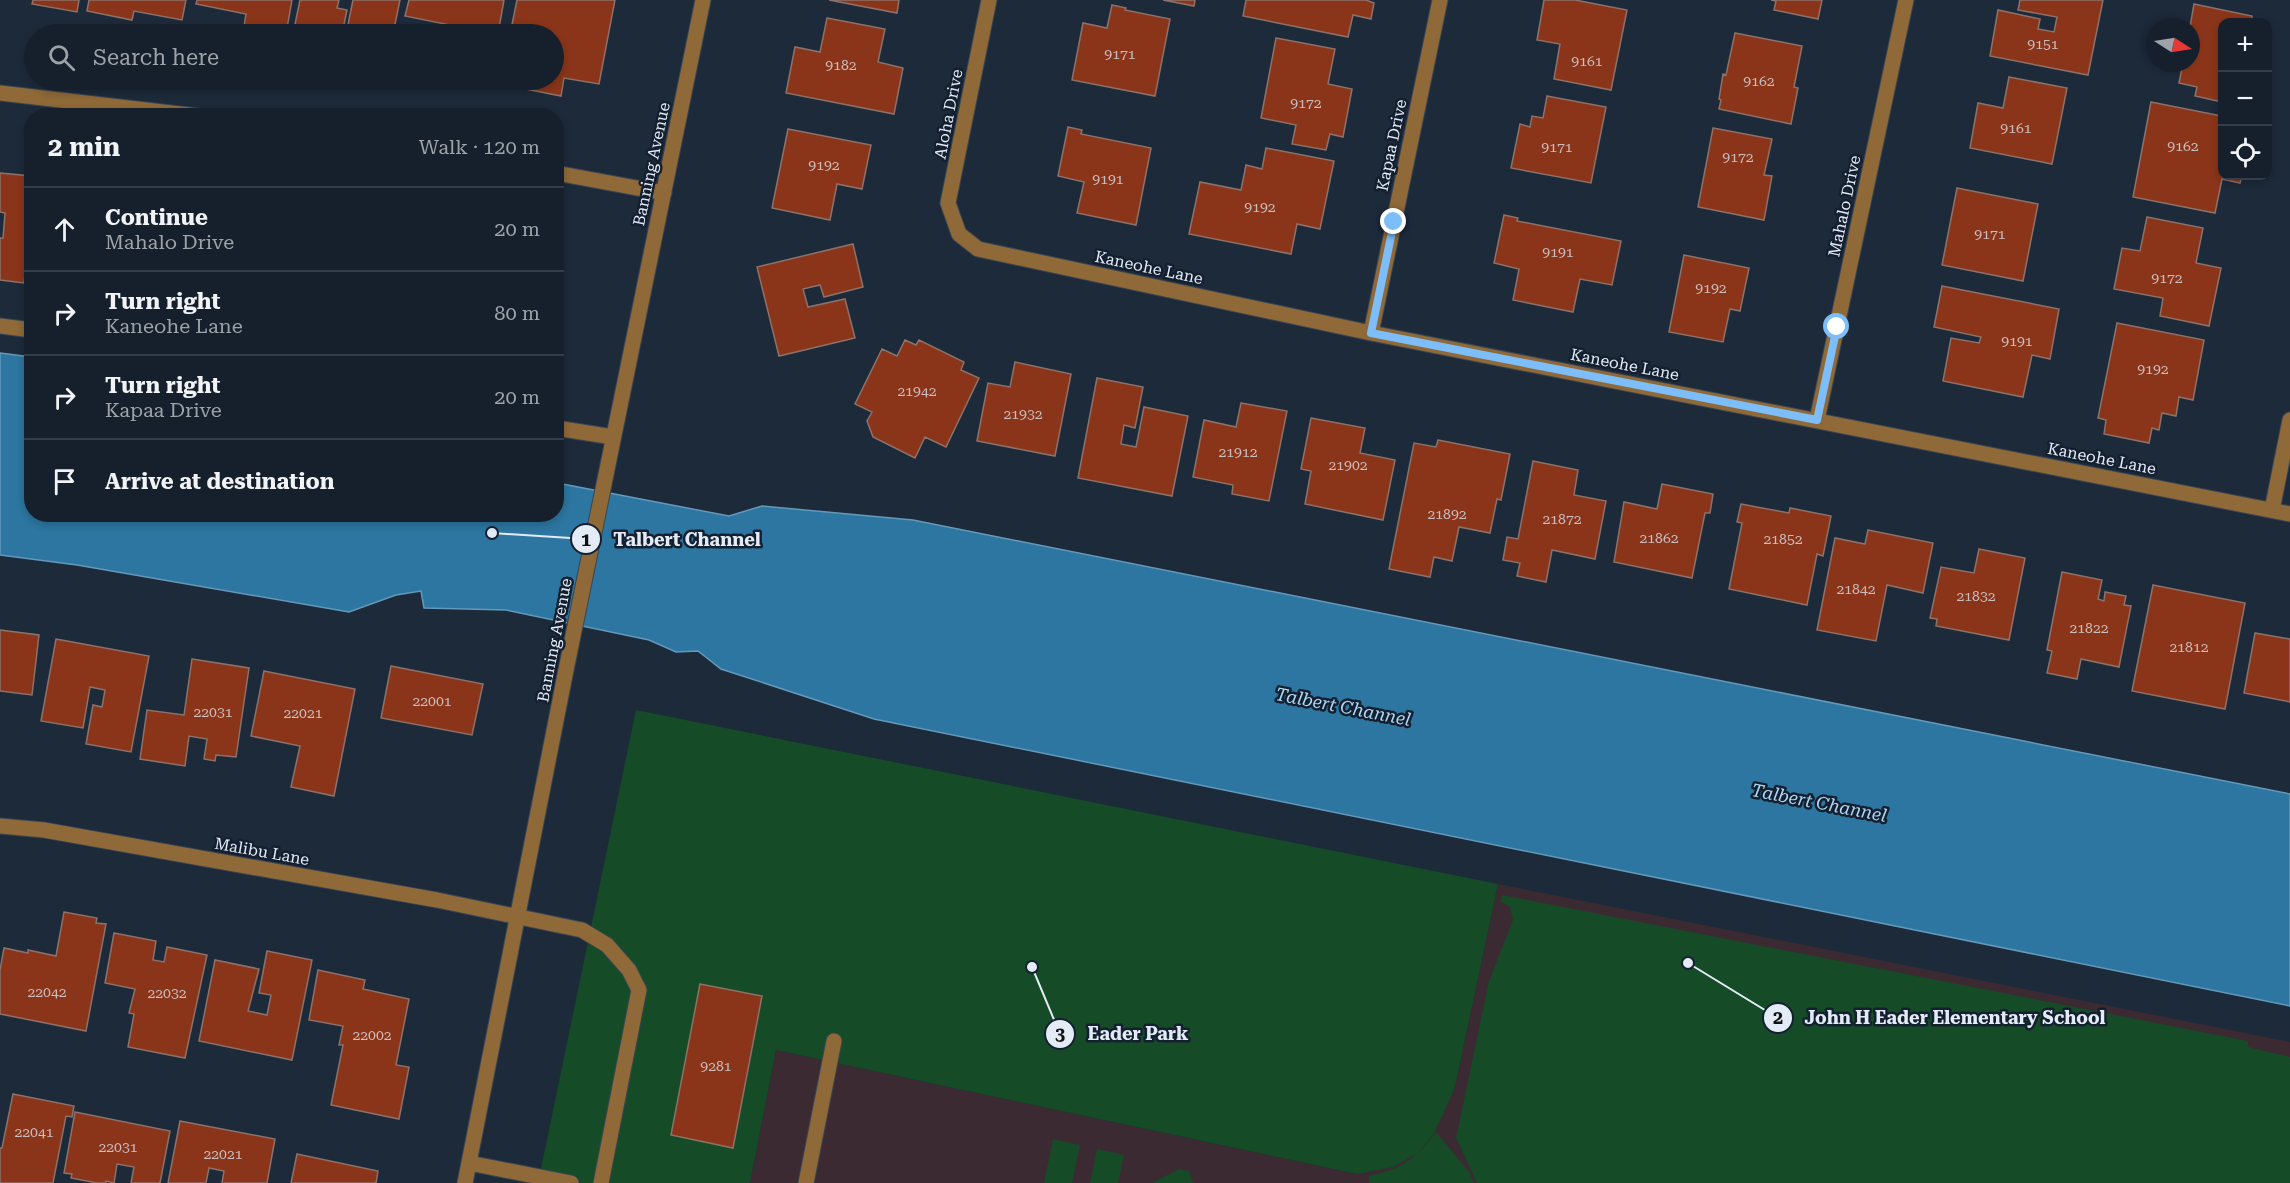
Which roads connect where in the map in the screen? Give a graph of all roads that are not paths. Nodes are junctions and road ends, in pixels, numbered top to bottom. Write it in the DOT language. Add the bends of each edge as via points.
graph roads {
  1 [pos="703,0"];
  2 [pos="989,0"];
  3 [pos="1440,0"];
  4 [pos="1906,0"];
  5 [pos="0,93"];
  6 [pos="128,108"];
  7 [pos="564,174"];
  8 [pos="664,193"];
  9 [pos="959,234"];
  10 [pos="0,326"];
  11 [pos="24,329"];
  12 [pos="1371,333"];
  13 [pos="1817,420"];
  14 [pos="2290,420"];
  15 [pos="564,429"];
  16 [pos="613,438"];
  17 [pos="2272,510"];
  18 [pos="2290,513"];
  19 [pos="0,826"];
  20 [pos="518,915"];
  21 [pos="834,1041"];
  22 [pos="469,1163"];
  23 [pos="465,1183"];
  24 [pos="571,1183"];
  25 [pos="601,1183"];
  26 [pos="806,1183"];
  1 -- 8 [label="street, Banning Avenue"];
  2 -- 9 [label="street, Aloha Drive" via="948,203"];
  3 -- 12 [label="street, Kapaa Drive"];
  4 -- 13 [label="street, Mahalo Drive"];
  5 -- 6 [label="street"];
  7 -- 8 [label="street"];
  8 -- 16 [label="street, Banning Avenue"];
  9 -- 12 [label="street, Kaneohe Lane" via="978,249"];
  10 -- 11 [label="street"];
  12 -- 13 [label="street, Kaneohe Lane"];
  13 -- 17 [label="street, Kaneohe Lane"];
  14 -- 17 [label="street"];
  15 -- 16 [label="street"];
  16 -- 20 [label="street, Banning Avenue"];
  17 -- 18 [label="street, Kaneohe Lane"];
  19 -- 20 [label="street, Malibu Lane" via="56,832"];
  20 -- 22 [label="street, Banning Avenue"];
  20 -- 25 [label="street, Malibu Lane" via="582,930 607,945 629,970 639,990"];
  21 -- 26 [label="street"];
  22 -- 23 [label="street, Banning Avenue"];
  22 -- 24 [label="street"];
}
